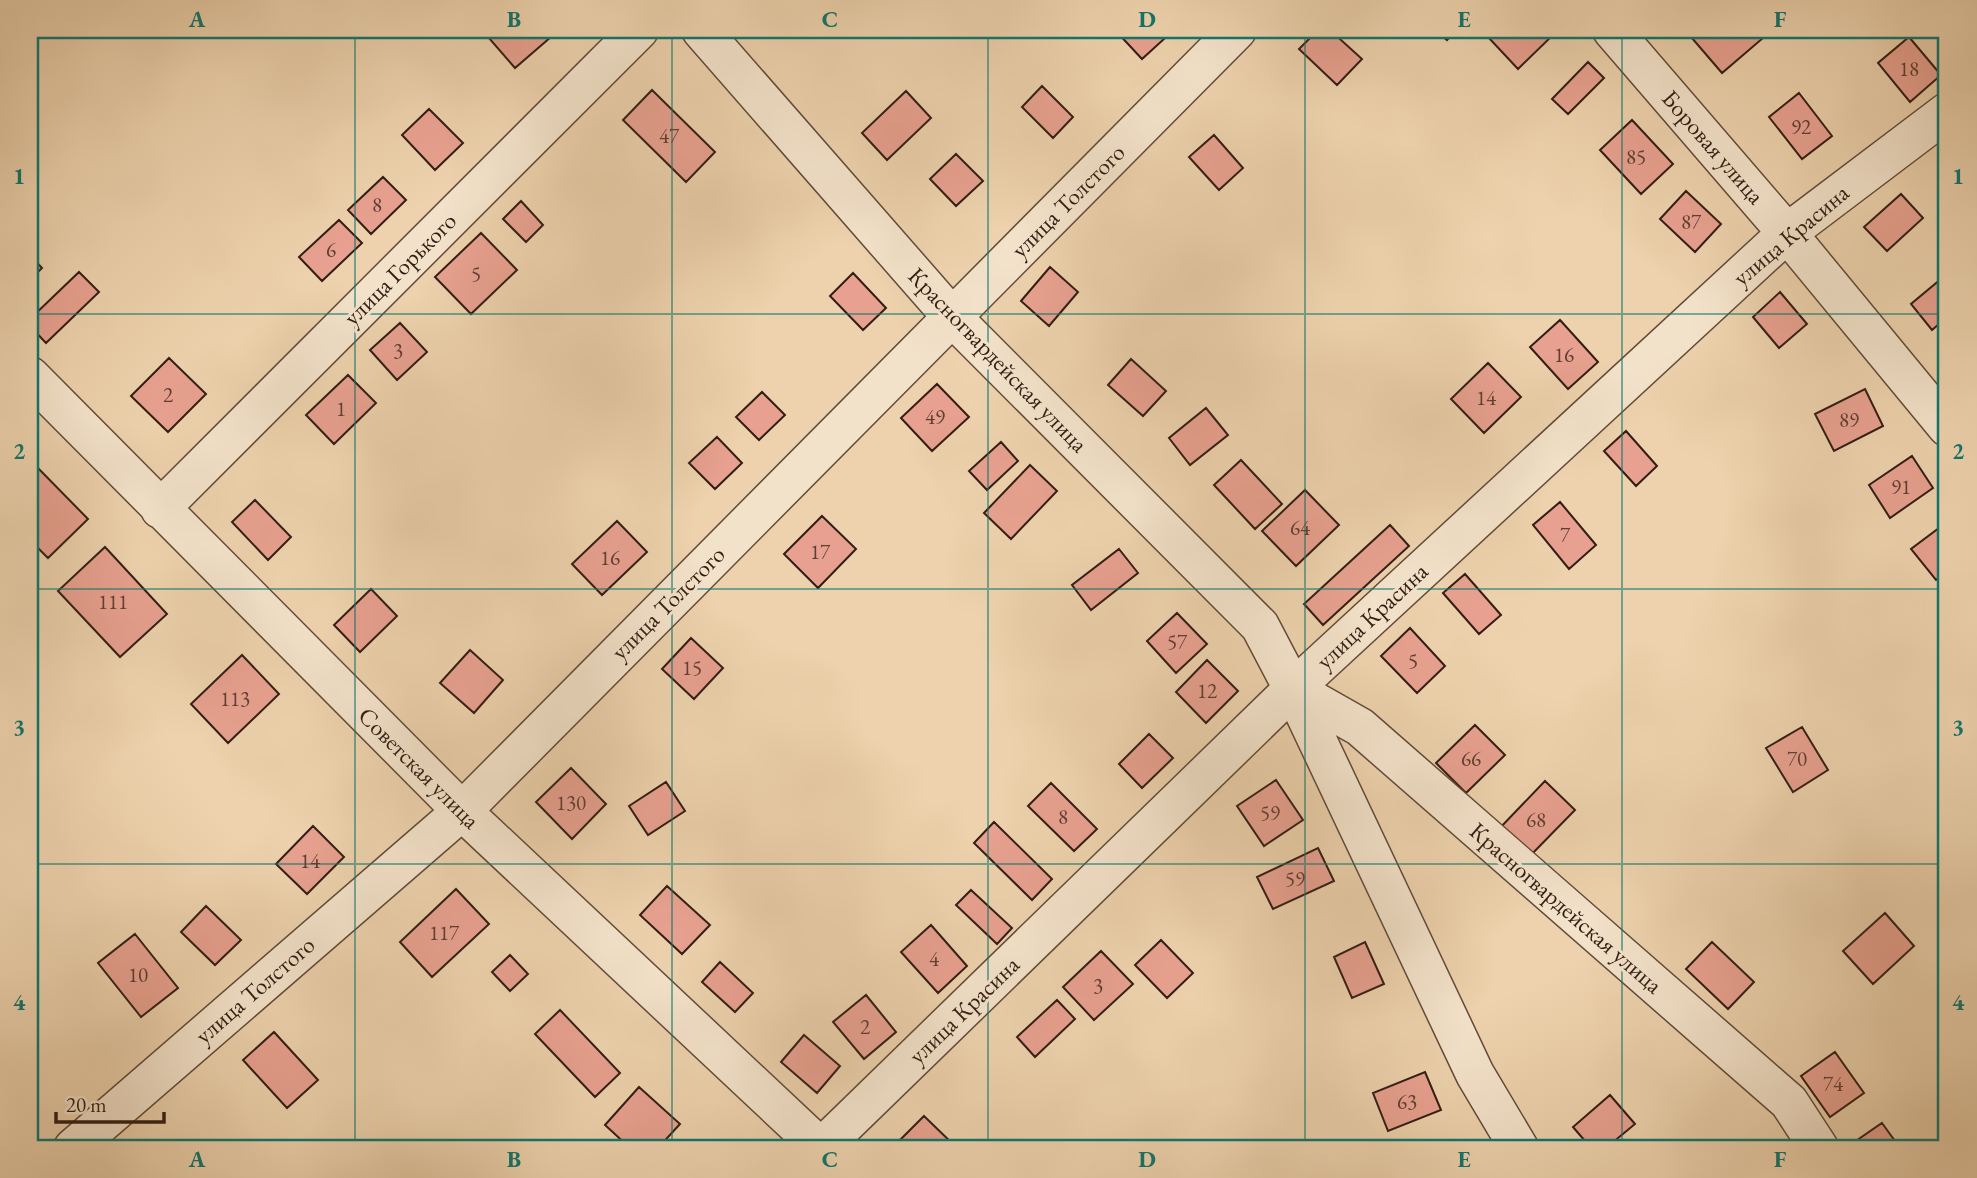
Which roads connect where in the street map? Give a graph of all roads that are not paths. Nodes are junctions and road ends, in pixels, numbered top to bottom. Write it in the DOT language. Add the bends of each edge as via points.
graph roads {
  1 [pos="639,30"];
  2 [pos="701,30"];
  3 [pos="1237,30"];
  4 [pos="1612,30"];
  5 [pos="1947,112"];
  6 [pos="1787,233"];
  7 [pos="952,317"];
  8 [pos="30,376"];
  9 [pos="1947,427"];
  10 [pos="160,509"];
  11 [pos="1293,689"];
  12 [pos="461,811"];
  13 [pos="73,1148"];
  14 [pos="821,1148"];
  15 [pos="1519,1148"];
  16 [pos="1819,1148"];
  1 -- 10 [label="street, улица Горького"];
  2 -- 7 [label="street, Красногвардейская улица"];
  3 -- 7 [label="street, улица Толстого"];
  4 -- 6 [label="street, Боровая улица"];
  5 -- 6 [label="street, улица Красина"];
  6 -- 9 [label="street, Боровая улица"];
  6 -- 11 [label="street, улица Красина"];
  7 -- 11 [label="street, Красногвардейская улица" via="1260,626"];
  7 -- 12 [label="street, улица Толстого"];
  8 -- 10 [label="street, Советская улица"];
  10 -- 12 [label="street, Советская улица"];
  11 -- 14 [label="street, улица Красина"];
  11 -- 15 [label="street, Красногвардейская улица" via="1475,1074"];
  11 -- 16 [label="street, Красногвардейская улица" via="1360,727 1381,745 1789,1102"];
  12 -- 13 [label="street, улица Толстого"];
  12 -- 14 [label="street, Советская улица"];
}
